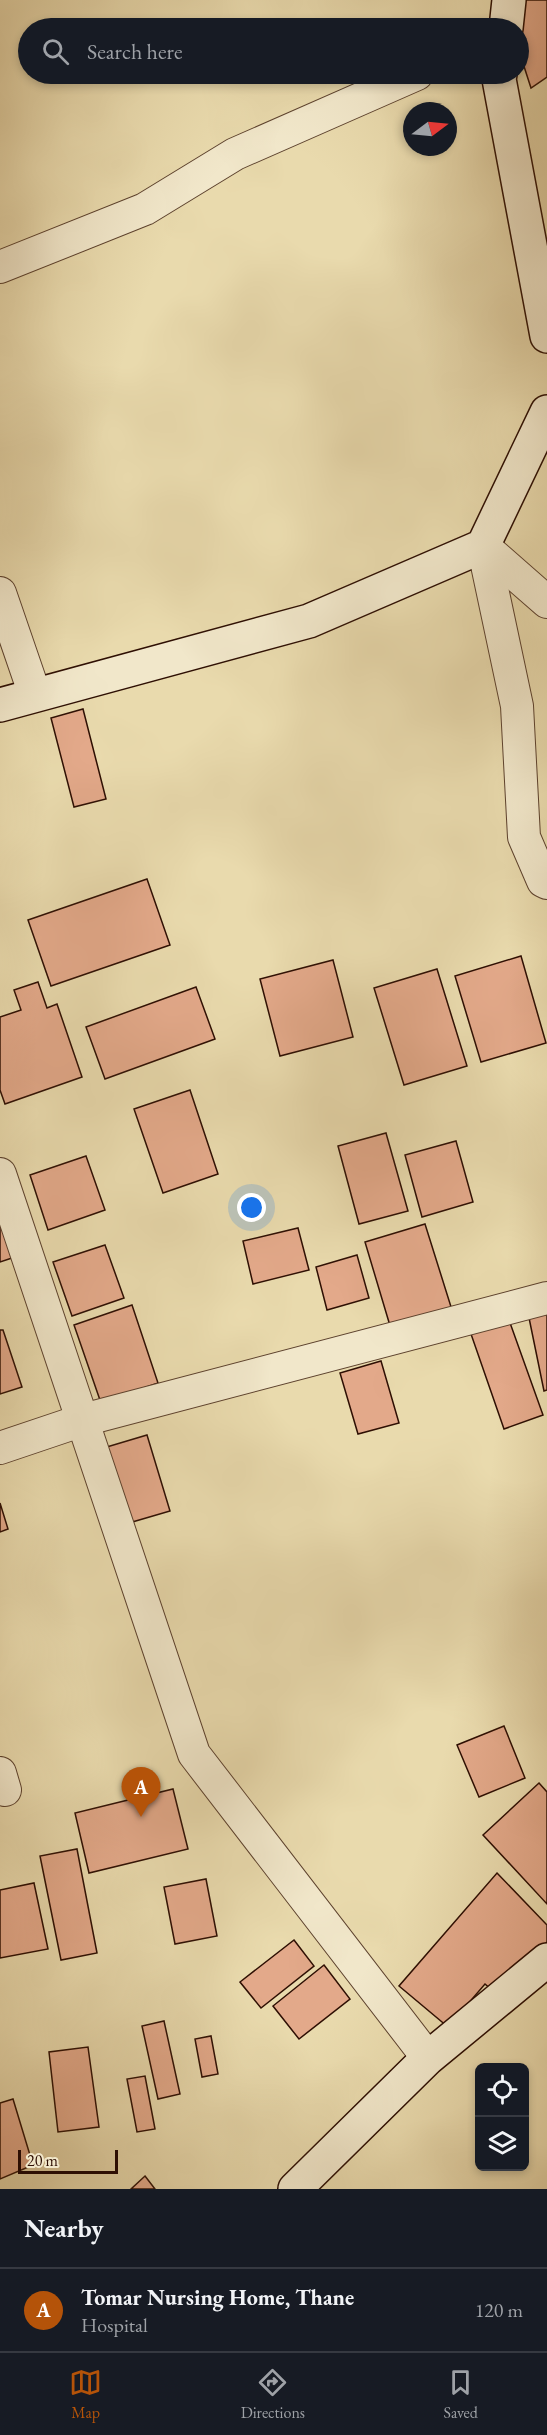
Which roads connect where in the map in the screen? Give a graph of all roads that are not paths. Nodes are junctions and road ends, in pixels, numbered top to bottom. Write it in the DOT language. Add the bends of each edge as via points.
graph roads {
  1 [pos="509,0"];
  2 [pos="507,18"];
  3 [pos="394,84"];
  4 [pos="500,84"];
  5 [pos="0,267"];
  6 [pos="547,336"];
  7 [pos="547,411"];
  8 [pos="483,546"];
  9 [pos="0,593"];
  10 [pos="547,602"];
  11 [pos="35,695"];
  12 [pos="0,705"];
  13 [pos="547,883"];
  14 [pos="0,1174"];
  15 [pos="547,1298"];
  16 [pos="82,1420"];
  17 [pos="0,1448"];
  18 [pos="547,1960"];
  19 [pos="428,2058"];
  20 [pos="295,2189"];
  1 -- 2 [label="street"];
  3 -- 5 [label="street" via="235,154 145,209"];
  4 -- 6 [label="street"];
  7 -- 8 [label="street"];
  8 -- 10 [label="street"];
  8 -- 11 [label="street" via="309,621"];
  8 -- 13 [label="street" via="517,706 524,837"];
  9 -- 11 [label="street"];
  11 -- 12 [label="street"];
  14 -- 16 [label="street"];
  15 -- 16 [label="street"];
  16 -- 17 [label="street"];
  16 -- 19 [label="street" via="194,1754"];
  18 -- 19 [label="street"];
  19 -- 20 [label="street"];
}
